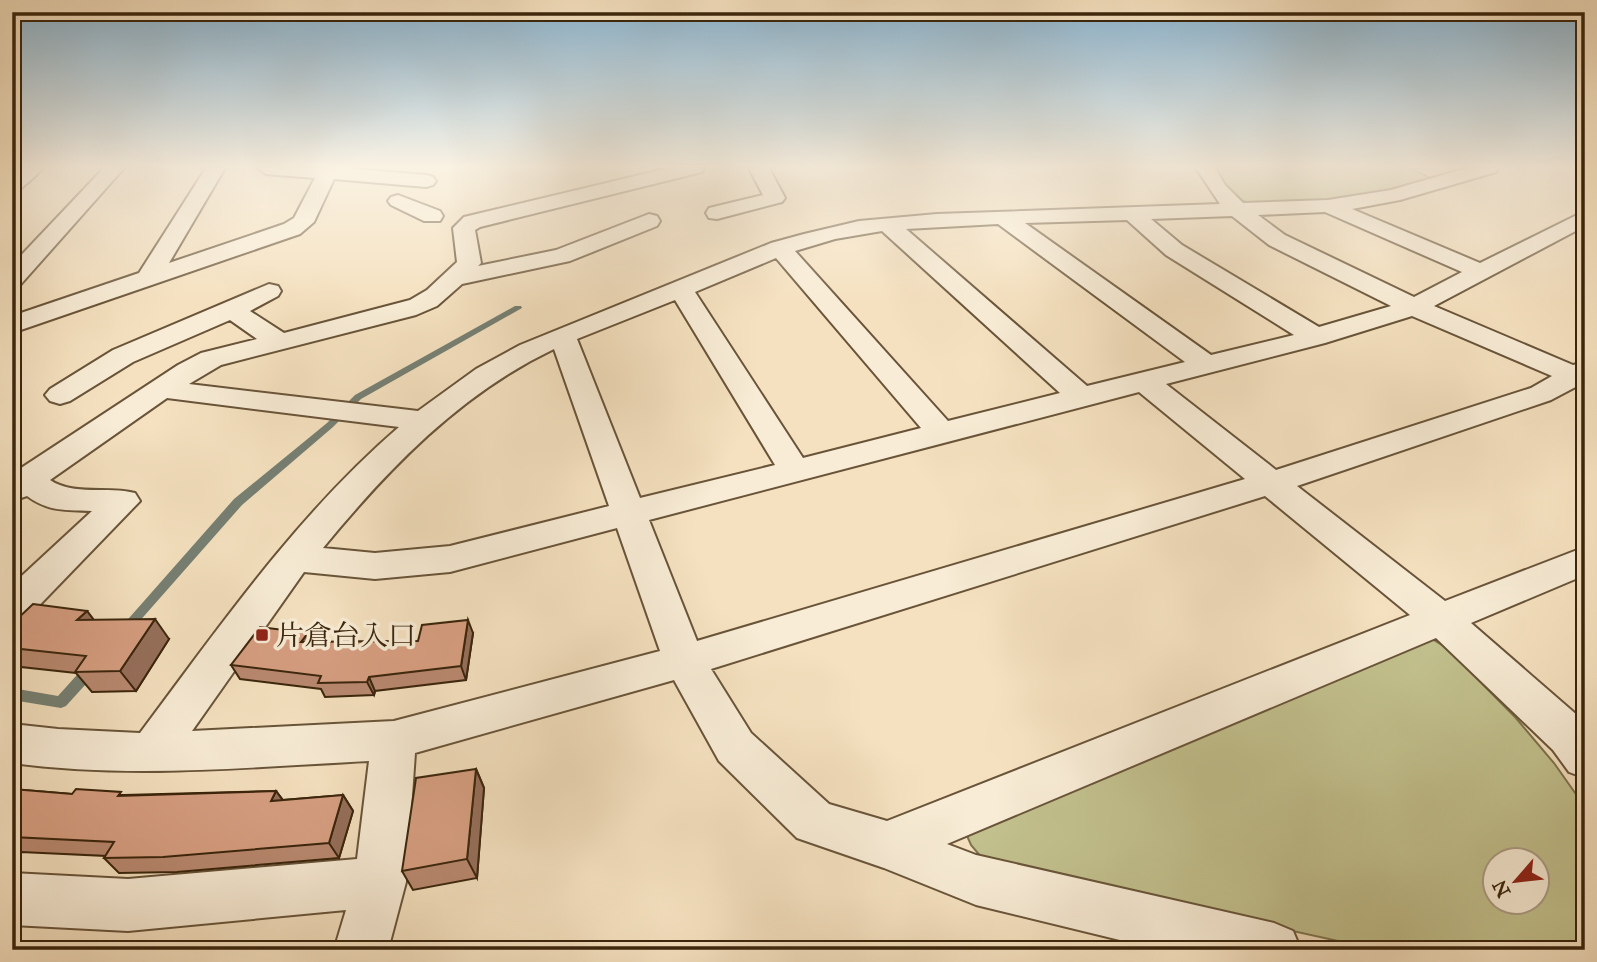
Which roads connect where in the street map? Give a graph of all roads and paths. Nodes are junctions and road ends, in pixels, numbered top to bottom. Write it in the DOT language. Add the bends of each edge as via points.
graph roads {
  1 [pos="73,213"];
  2 [pos="188,213"];
  3 [pos="308,213"];
  4 [pos="425,213"];
  5 [pos="500,213"];
  6 [pos="1132,213"];
  7 [pos="1242,213"];
  8 [pos="1344,213"];
  9 [pos="432,216"];
  10 [pos="1002,217"];
  11 [pos="649,221"];
  12 [pos="887,224"];
  13 [pos="1578,226"];
  14 [pos="779,248"];
  15 [pos="1481,272"];
  16 [pos="148,278"];
  17 [pos="12,279"];
  18 [pos="453,279"];
  19 [pos="681,289"];
  20 [pos="269,291"];
  21 [pos="1414,307"];
  22 [pos="232,310"];
  23 [pos="12,325"];
  24 [pos="563,337"];
  25 [pos="1316,337"];
  26 [pos="279,342"];
  27 [pos="1207,365"];
  28 [pos="1580,373"];
  29 [pos="1145,382"];
  30 [pos="162,389"];
  31 [pos="60,394"];
  32 [pos="1083,398"];
  33 [pos="421,421"];
  34 [pos="942,433"];
  35 [pos="795,471"];
  36 [pos="1270,483"];
  37 [pos="21,485"];
  38 [pos="627,512"];
  39 [pos="293,558"];
  40 [pos="1585,560"];
  41 [pos="12,609"];
  42 [pos="1440,618"];
  43 [pos="684,661"];
  44 [pos="394,740"];
  45 [pos="12,743"];
  46 [pos="151,753"];
  47 [pos="1585,758"];
  48 [pos="887,845"];
  49 [pos="380,882"];
  50 [pos="12,899"];
  51 [pos="361,950"];
  52 [pos="1274,950"];
  1 -- 17 [label="street"];
  2 -- 16 [label="street"];
  3 -- 16 [label="street" via="292,229"];
  4 -- 9 [label="street"];
  5 -- 18 [label="street" via="464,228 469,263"];
  6 -- 10 [label="street"];
  6 -- 25 [label="street" via="1174,250"];
  7 -- 21 [label="street" via="1277,240"];
  8 -- 15 [label="street"];
  10 -- 12 [label="street"];
  10 -- 27 [label="street"];
  11 -- 18 [label="street" via="562,256"];
  12 -- 14 [label="street"];
  12 -- 32 [label="street"];
  13 -- 15 [label="street"];
  14 -- 19 [label="street"];
  14 -- 34 [label="street"];
  15 -- 21 [label="street"];
  16 -- 23 [label="street"];
  18 -- 26 [label="street" via="439,296 415,308"];
  19 -- 24 [label="street"];
  19 -- 35 [label="street"];
  20 -- 22 [label="street"];
  21 -- 25 [label="street"];
  21 -- 28 [label="street"];
  22 -- 26 [label="street"];
  22 -- 31 [label="street" via="123,356"];
  24 -- 33 [label="street" via="487,374"];
  24 -- 38 [label="street"];
  25 -- 27 [label="street"];
  26 -- 30 [label="street" via="211,359"];
  27 -- 29 [label="street"];
  28 -- 36 [label="street" via="1541,394"];
  29 -- 32 [label="street"];
  29 -- 36 [label="street"];
  30 -- 33 [label="street"];
  30 -- 37 [label="street"];
  32 -- 34 [label="street"];
  33 -- 39 [label="street" via="368,472"];
  34 -- 35 [label="street"];
  35 -- 38 [label="street"];
  36 -- 42 [label="street"];
  36 -- 43 [label="street"];
  37 -- 41 [label="street" via="53,498 124,500"];
  38 -- 39 [label="street" via="450,559 375,566"];
  38 -- 43 [label="street"];
  39 -- 46 [label="street"];
  40 -- 42 [label="street"];
  42 -- 47 [label="street" via="1569,736"];
  42 -- 48 [label="street"];
  43 -- 44 [label="street"];
  43 -- 48 [label="street" via="735,747 814,822"];
  44 -- 46 [label="street"];
  44 -- 49 [label="street"];
  45 -- 46 [label="street" via="58,750"];
  48 -- 52 [label="street" via="976,880"];
  49 -- 50 [label="street" via="128,905"];
  49 -- 51 [label="street"];
}
